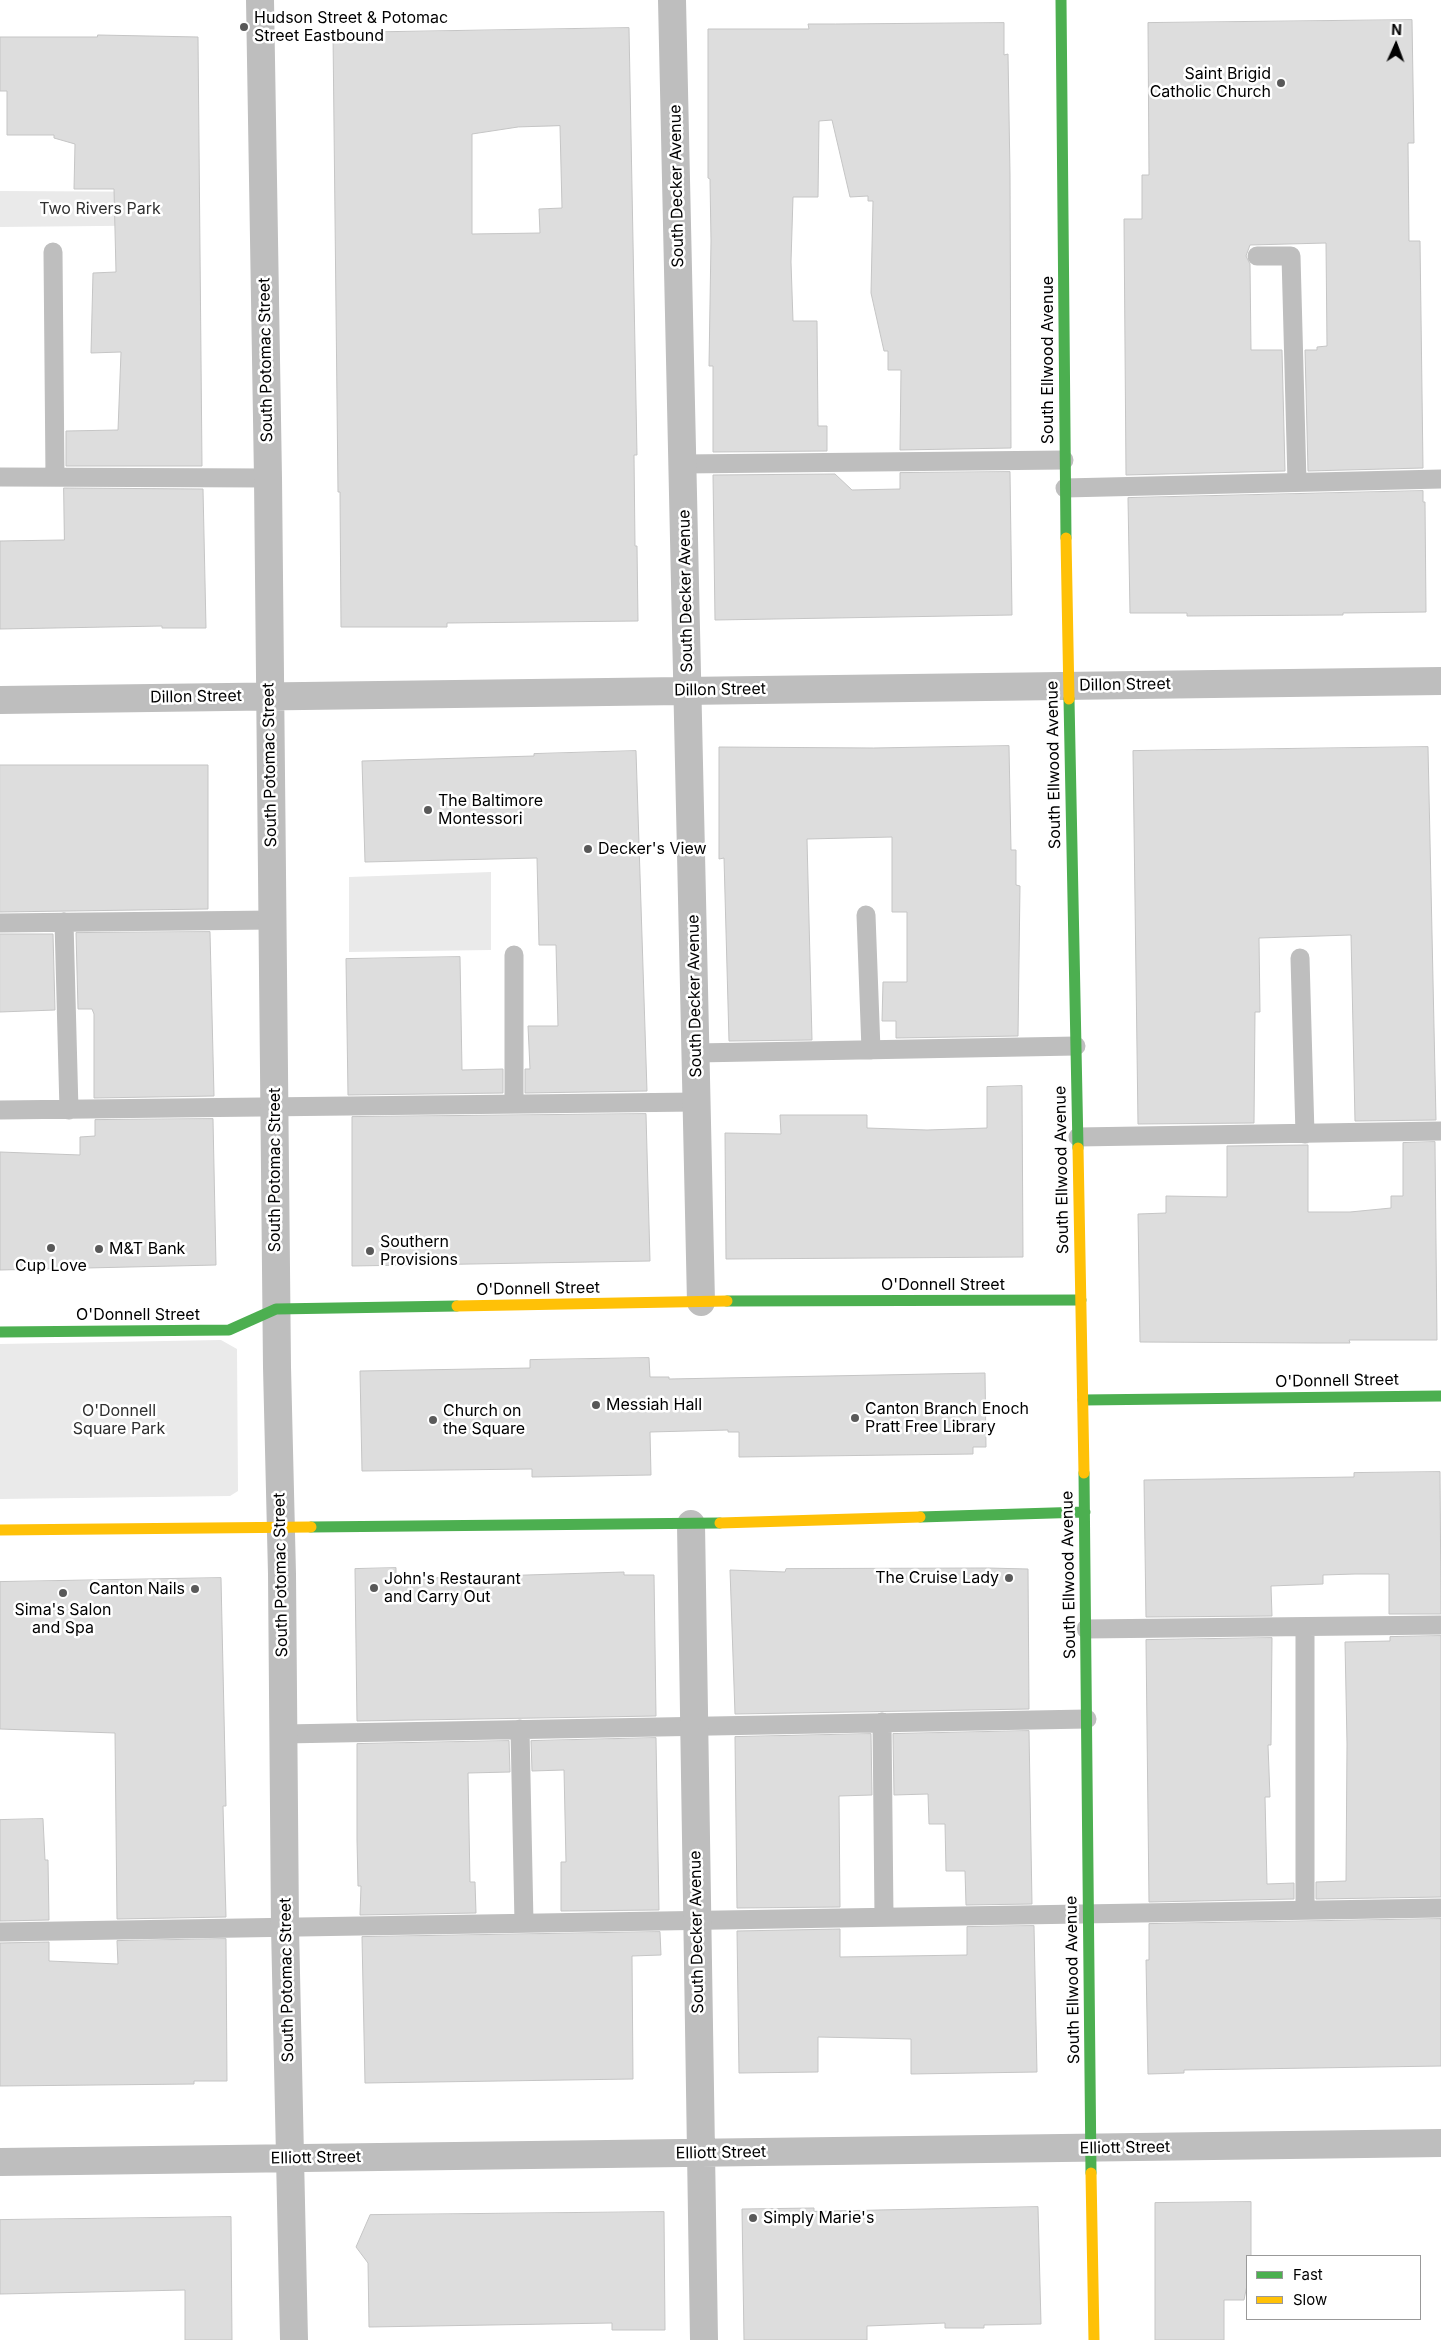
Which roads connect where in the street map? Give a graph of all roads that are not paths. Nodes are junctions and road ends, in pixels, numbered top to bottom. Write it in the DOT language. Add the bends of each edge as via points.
graph roads {
  1 [pos="260,0"];
  2 [pos="672,0"];
  3 [pos="1061,0"];
  4 [pos="53,252"];
  5 [pos="1257,256"];
  6 [pos="1064,460"];
  7 [pos="683,464"];
  8 [pos="0,477"];
  9 [pos="55,477"];
  10 [pos="268,478"];
  11 [pos="1441,479"];
  12 [pos="1297,482"];
  13 [pos="1065,488"];
  14 [pos="1441,681"];
  15 [pos="1069,686"];
  16 [pos="688,690"];
  17 [pos="269,696"];
  18 [pos="0,700"];
  19 [pos="866,915"];
  20 [pos="273,920"];
  21 [pos="64,922"];
  22 [pos="0,923"];
  23 [pos="514,955"];
  24 [pos="1300,958"];
  25 [pos="1076,1046"];
  26 [pos="871,1050"];
  27 [pos="696,1053"];
  28 [pos="697,1102"];
  29 [pos="514,1104"];
  30 [pos="274,1107"];
  31 [pos="0,1110"];
  32 [pos="70,1110"];
  33 [pos="1441,1131"];
  34 [pos="1305,1134"];
  35 [pos="1078,1137"];
  36 [pos="1081,1300"];
  37 [pos="701,1302"];
  38 [pos="276,1309"];
  39 [pos="0,1332"];
  40 [pos="1441,1396"];
  41 [pos="1083,1400"];
  42 [pos="1085,1512"];
  43 [pos="691,1524"];
  44 [pos="280,1529"];
  45 [pos="0,1530"];
  46 [pos="1441,1626"];
  47 [pos="1305,1627"];
  48 [pos="1086,1629"];
  49 [pos="1087,1719"];
  50 [pos="882,1722"];
  51 [pos="694,1726"];
  52 [pos="520,1729"];
  53 [pos="284,1734"];
  54 [pos="1441,1908"];
  55 [pos="1305,1910"];
  56 [pos="1088,1913"];
  57 [pos="884,1917"];
  58 [pos="697,1920"];
  59 [pos="524,1923"];
  60 [pos="285,1927"];
  61 [pos="0,1932"];
  62 [pos="1441,2144"];
  63 [pos="1090,2149"];
  64 [pos="700,2153"];
  65 [pos="291,2158"];
  66 [pos="0,2162"];
  67 [pos="294,2340"];
  68 [pos="704,2340"];
  69 [pos="1094,2340"];
  1 -- 10 [label="street, South Potomac Street"];
  2 -- 7 [label="street, South Decker Avenue"];
  3 -- 6 [label="street, South Ellwood Avenue"];
  4 -- 9 [label="lane"];
  5 -- 12 [label="lane" via="1291,256"];
  6 -- 7 [label="lane"];
  6 -- 13 [label="street, South Ellwood Avenue"];
  7 -- 16 [label="street, South Decker Avenue"];
  8 -- 9 [label="lane"];
  9 -- 10 [label="lane"];
  10 -- 17 [label="street, South Potomac Street"];
  11 -- 12 [label="lane"];
  12 -- 13 [label="lane"];
  13 -- 15 [label="street, South Ellwood Avenue"];
  14 -- 15 [label="street, Dillon Street"];
  15 -- 16 [label="street, Dillon Street"];
  15 -- 25 [label="street, South Ellwood Avenue"];
  16 -- 17 [label="street, Dillon Street"];
  16 -- 27 [label="street, South Decker Avenue"];
  17 -- 18 [label="street, Dillon Street"];
  17 -- 20 [label="street, South Potomac Street"];
  19 -- 26 [label="lane"];
  20 -- 21 [label="lane"];
  20 -- 30 [label="street, South Potomac Street"];
  21 -- 22 [label="lane"];
  21 -- 32 [label="lane"];
  23 -- 29 [label="lane"];
  24 -- 34 [label="lane"];
  25 -- 26 [label="lane"];
  25 -- 35 [label="street, South Ellwood Avenue"];
  26 -- 27 [label="lane"];
  27 -- 28 [label="street, South Decker Avenue"];
  28 -- 29 [label="lane"];
  28 -- 37 [label="street, South Decker Avenue"];
  29 -- 30 [label="lane"];
  30 -- 32 [label="lane"];
  30 -- 38 [label="street, South Potomac Street"];
  31 -- 32 [label="lane"];
  33 -- 34 [label="lane"];
  34 -- 35 [label="lane"];
  35 -- 36 [label="street, South Ellwood Avenue"];
  36 -- 37 [label="street, O'Donnell Street"];
  36 -- 41 [label="street, South Ellwood Avenue"];
  37 -- 38 [label="street, O'Donnell Street"];
  38 -- 39 [label="street, O'Donnell Street" via="230,1330"];
  38 -- 44 [label="street, South Potomac Street"];
  40 -- 41 [label="street, O'Donnell Street"];
  41 -- 42 [label="street, South Ellwood Avenue"];
  42 -- 43 [label="street"];
  42 -- 48 [label="street, South Ellwood Avenue"];
  43 -- 44 [label="street"];
  43 -- 51 [label="street, South Decker Avenue"];
  44 -- 45 [label="street"];
  44 -- 53 [label="street, South Potomac Street"];
  46 -- 47 [label="lane"];
  47 -- 48 [label="lane"];
  47 -- 55 [label="lane"];
  48 -- 49 [label="street, South Ellwood Avenue"];
  49 -- 50 [label="lane"];
  49 -- 56 [label="street, South Ellwood Avenue"];
  50 -- 51 [label="lane"];
  50 -- 57 [label="lane"];
  51 -- 52 [label="lane"];
  51 -- 58 [label="street, South Decker Avenue"];
  52 -- 53 [label="lane"];
  52 -- 59 [label="lane"];
  53 -- 60 [label="street, South Potomac Street"];
  54 -- 55 [label="lane"];
  55 -- 56 [label="lane"];
  56 -- 57 [label="lane"];
  56 -- 63 [label="street, South Ellwood Avenue"];
  57 -- 58 [label="lane"];
  58 -- 59 [label="lane"];
  58 -- 64 [label="street, South Decker Avenue"];
  59 -- 60 [label="lane"];
  60 -- 61 [label="lane"];
  60 -- 65 [label="street, South Potomac Street"];
  62 -- 63 [label="street, Elliott Street"];
  63 -- 64 [label="street, Elliott Street"];
  63 -- 69 [label="street, South Ellwood Avenue"];
  64 -- 65 [label="street, Elliott Street"];
  64 -- 68 [label="street, South Decker Avenue"];
  65 -- 66 [label="street, Elliott Street"];
  65 -- 67 [label="street, South Potomac Street"];
}
